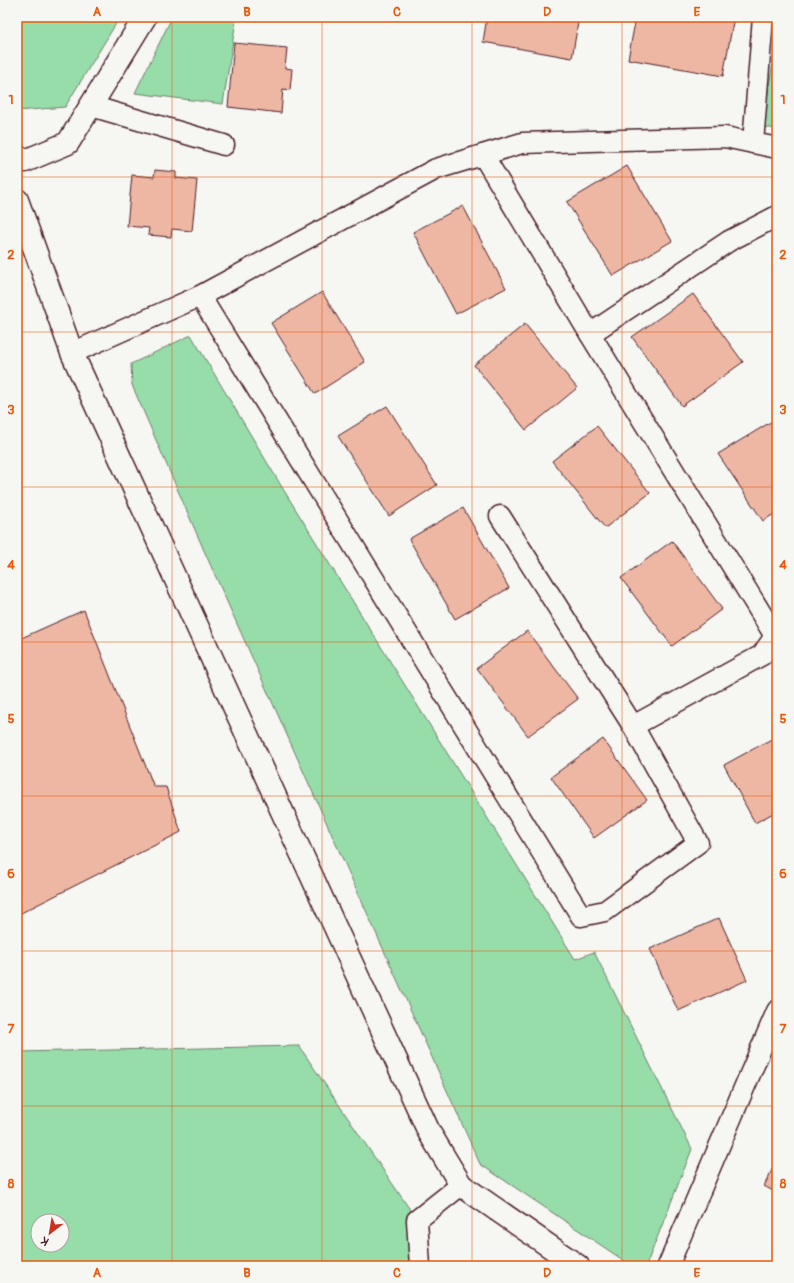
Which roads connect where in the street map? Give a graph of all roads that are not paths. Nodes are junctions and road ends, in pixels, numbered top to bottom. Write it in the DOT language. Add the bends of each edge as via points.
graph roads {
  1 [pos="145,17"];
  2 [pos="763,17"];
  3 [pos="91,106"];
  4 [pos="753,143"];
  5 [pos="224,145"];
  6 [pos="777,148"];
  7 [pos="483,155"];
  8 [pos="17,156"];
  9 [pos="17,200"];
  10 [pos="777,216"];
  11 [pos="200,296"];
  12 [pos="590,334"];
  13 [pos="72,353"];
  14 [pos="500,516"];
  15 [pos="633,726"];
  16 [pos="777,1011"];
  17 [pos="461,1185"];
  18 [pos="420,1266"];
  19 [pos="578,1266"];
  20 [pos="668,1266"];
  1 -- 3 [label="street"];
  2 -- 4 [label="street"];
  3 -- 5 [label="street"];
  3 -- 8 [label="street" via="68,143 25,161"];
  4 -- 6 [label="street"];
  4 -- 7 [label="street" via="725,137 522,143"];
  7 -- 11 [label="street" via="436,169"];
  7 -- 12 [label="street"];
  9 -- 13 [label="street"];
  10 -- 12 [label="street" via="729,241"];
  11 -- 13 [label="street"];
  11 -- 15 [label="street" via="580,916 605,911 698,843"];
  12 -- 15 [label="street" via="775,636 762,655"];
  13 -- 17 [label="street" via="429,1132"];
  14 -- 15 [label="street"];
  16 -- 20 [label="street"];
  17 -- 18 [label="street" via="417,1220"];
  17 -- 19 [label="street"];
}
